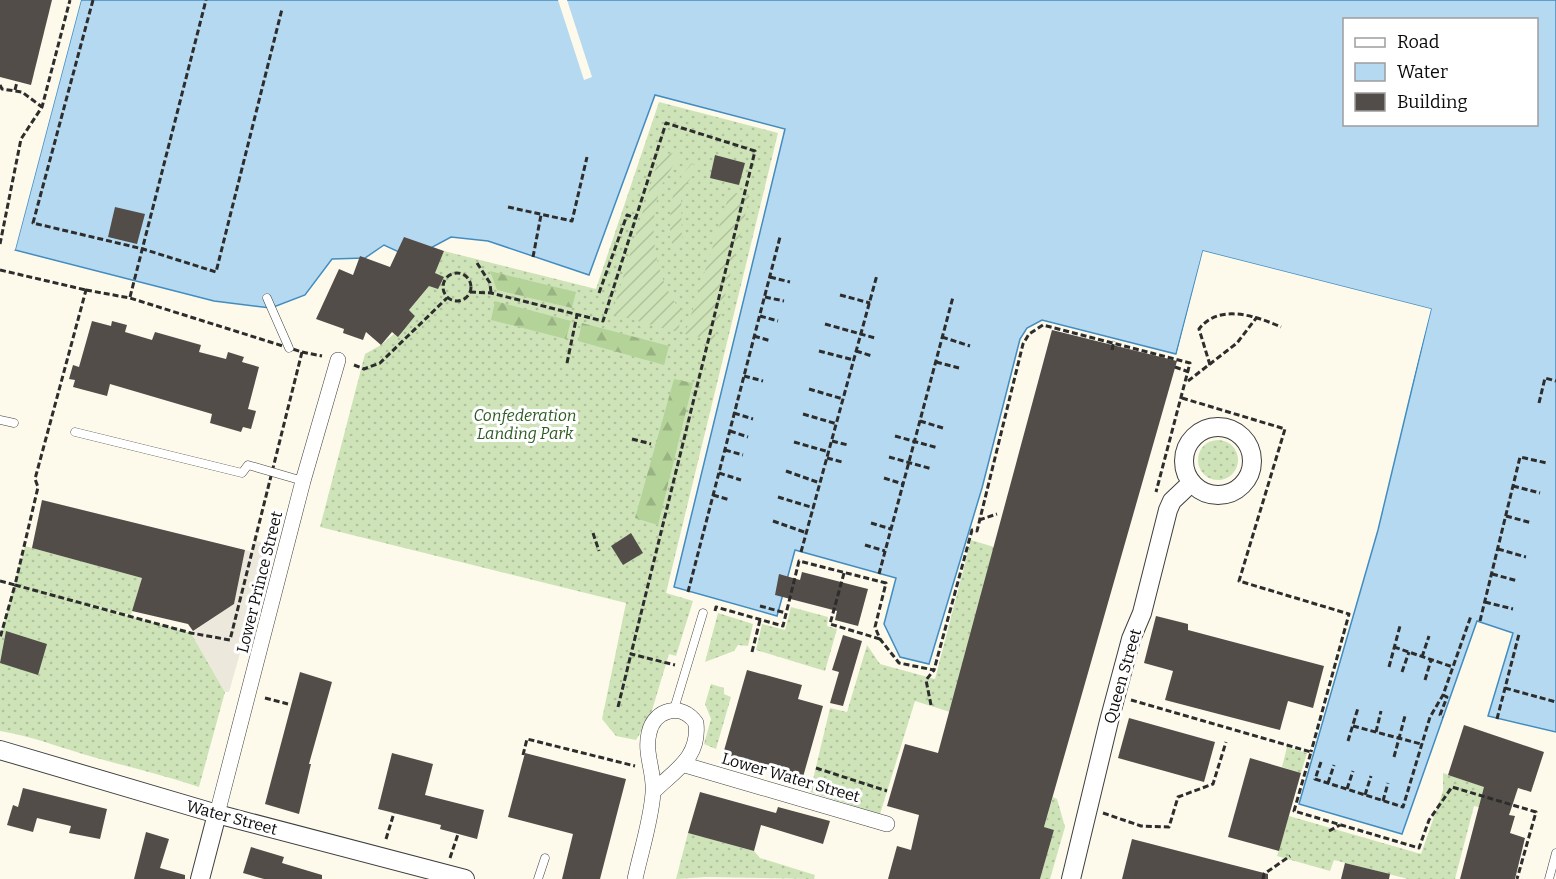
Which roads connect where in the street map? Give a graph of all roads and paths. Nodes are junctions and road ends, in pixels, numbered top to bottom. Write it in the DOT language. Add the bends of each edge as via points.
graph roads {
  1 [pos="70,0"];
  2 [pos="93,0"];
  3 [pos="206,0"];
  4 [pos="282,9"];
  5 [pos="17,82"];
  6 [pos="1,89"];
  7 [pos="15,90"];
  8 [pos="42,107"];
  9 [pos="587,157"];
  10 [pos="508,207"];
  11 [pos="541,214"];
  12 [pos="635,218"];
  13 [pos="780,237"];
  14 [pos="0,244"];
  15 [pos="143,249"];
  16 [pos="533,257"];
  17 [pos="477,263"];
  18 [pos="0,270"];
  19 [pos="878,275"];
  20 [pos="770,277"];
  21 [pos="790,282"];
  22 [pos="86,290"];
  23 [pos="470,292"];
  24 [pos="491,293"];
  25 [pos="599,293"];
  26 [pos="840,295"];
  27 [pos="447,297"];
  28 [pos="765,297"];
  29 [pos="953,297"];
  30 [pos="130,298"];
  31 [pos="267,298"];
  32 [pos="784,302"];
  33 [pos="870,303"];
  34 [pos="577,315"];
  35 [pos="759,316"];
  36 [pos="1257,317"];
  37 [pos="778,321"];
  38 [pos="825,324"];
  39 [pos="1281,327"];
  40 [pos="861,334"];
  41 [pos="754,336"];
  42 [pos="942,337"];
  43 [pos="875,338"];
  44 [pos="771,341"];
  45 [pos="1114,341"];
  46 [pos="970,346"];
  47 [pos="289,348"];
  48 [pos="1112,350"];
  49 [pos="819,351"];
  50 [pos="856,351"];
  51 [pos="872,356"];
  52 [pos="338,360"];
  53 [pos="854,360"];
  54 [pos="936,362"];
  55 [pos="567,363"];
  56 [pos="1190,363"];
  57 [pos="1210,365"];
  58 [pos="1175,367"];
  59 [pos="959,368"];
  60 [pos="364,369"];
  61 [pos="1189,372"];
  62 [pos="744,376"];
  63 [pos="763,381"];
  64 [pos="1556,381"];
  65 [pos="1186,382"];
  66 [pos="809,389"];
  67 [pos="1182,398"];
  68 [pos="843,399"];
  69 [pos="1539,403"];
  70 [pos="734,413"];
  71 [pos="803,414"];
  72 [pos="753,419"];
  73 [pos="0,420"];
  74 [pos="920,421"];
  75 [pos="14,423"];
  76 [pos="837,424"];
  77 [pos="943,428"];
  78 [pos="730,431"];
  79 [pos="75,432"];
  80 [pos="895,436"];
  81 [pos="748,437"];
  82 [pos="632,439"];
  83 [pos="832,441"];
  84 [pos="914,441"];
  85 [pos="794,442"];
  86 [pos="651,444"];
  87 [pos="848,445"];
  88 [pos="939,448"];
  89 [pos="725,450"];
  90 [pos="829,452"];
  91 [pos="743,455"];
  92 [pos="889,457"];
  93 [pos="827,458"];
  94 [pos="909,461"];
  95 [pos="842,462"];
  96 [pos="1547,463"];
  97 [pos="932,469"];
  98 [pos="786,471"];
  99 [pos="719,472"];
  100 [pos="884,478"];
  101 [pos="741,480"];
  102 [pos="303,481"];
  103 [pos="820,483"];
  104 [pos="1191,483"];
  105 [pos="903,484"];
  106 [pos="1513,486"];
  107 [pos="1540,493"];
  108 [pos="713,495"];
  109 [pos="778,496"];
  110 [pos="730,500"];
  111 [pos="813,508"];
  112 [pos="997,514"];
  113 [pos="1506,516"];
  114 [pos="979,520"];
  115 [pos="773,521"];
  116 [pos="871,523"];
  117 [pos="1532,523"];
  118 [pos="891,529"];
  119 [pos="593,532"];
  120 [pos="807,533"];
  121 [pos="865,545"];
  122 [pos="1498,549"];
  123 [pos="599,551"];
  124 [pos="885,551"];
  125 [pos="801,552"];
  126 [pos="1526,557"];
  127 [pos="843,573"];
  128 [pos="879,574"];
  129 [pos="1492,574"];
  130 [pos="0,580"];
  131 [pos="1518,581"];
  132 [pos="688,592"];
  133 [pos="1485,602"];
  134 [pos="760,606"];
  135 [pos="1513,609"];
  136 [pos="703,612"];
  137 [pos="786,613"];
  138 [pos="1471,616"];
  139 [pos="713,618"];
  140 [pos="760,620"];
  141 [pos="1480,621"];
  142 [pos="1400,626"];
  143 [pos="1519,634"];
  144 [pos="1429,636"];
  145 [pos="0,638"];
  146 [pos="880,639"];
  147 [pos="1394,647"];
  148 [pos="753,652"];
  149 [pos="1409,652"];
  150 [pos="632,654"];
  151 [pos="1422,657"];
  152 [pos="1431,660"];
  153 [pos="1389,667"];
  154 [pos="1453,667"];
  155 [pos="688,669"];
  156 [pos="934,670"];
  157 [pos="1402,672"];
  158 [pos="1425,680"];
  159 [pos="1505,688"];
  160 [pos="1443,695"];
  161 [pos="265,698"];
  162 [pos="1556,702"];
  163 [pos="288,704"];
  164 [pos="931,705"];
  165 [pos="618,706"];
  166 [pos="1358,708"];
  167 [pos="674,709"];
  168 [pos="1381,711"];
  169 [pos="1406,716"];
  170 [pos="1443,717"];
  171 [pos="1497,719"];
  172 [pos="1353,726"];
  173 [pos="1376,732"];
  174 [pos="1249,733"];
  175 [pos="1400,739"];
  176 [pos="1348,741"];
  177 [pos="1226,742"];
  178 [pos="1421,744"];
  179 [pos="0,750"];
  180 [pos="1311,752"];
  181 [pos="523,755"];
  182 [pos="1394,757"];
  183 [pos="1321,762"];
  184 [pos="685,765"];
  185 [pos="1334,765"];
  186 [pos="816,768"];
  187 [pos="650,770"];
  188 [pos="1353,771"];
  189 [pos="1371,776"];
  190 [pos="1328,783"];
  191 [pos="1388,783"];
  192 [pos="1347,789"];
  193 [pos="887,791"];
  194 [pos="653,792"];
  195 [pos="1365,795"];
  196 [pos="1383,801"];
  197 [pos="394,813"];
  198 [pos="1101,813"];
  199 [pos="217,814"];
  200 [pos="887,824"];
  201 [pos="1341,825"];
  202 [pos="1329,831"];
  203 [pos="458,834"];
  204 [pos="386,839"];
  205 [pos="1556,853"];
  206 [pos="1290,856"];
  207 [pos="450,858"];
  208 [pos="545,858"];
  209 [pos="200,879"];
  210 [pos="465,879"];
  211 [pos="538,879"];
  212 [pos="635,879"];
  213 [pos="1071,879"];
  214 [pos="1263,879"];
  215 [pos="1517,879"];
  216 [pos="1549,879"];
  1 -- 8 [label="path"];
  2 -- 15 [label="path" via="33,223"];
  3 -- 15 [label="path"];
  4 -- 15 [label="path" via="216,272"];
  5 -- 7 [label="path"];
  6 -- 7 [label="path"];
  7 -- 8 [label="path"];
  8 -- 14 [label="path" via="21,140"];
  9 -- 11 [label="path" via="572,220"];
  10 -- 11 [label="path"];
  11 -- 16 [label="path"];
  12 -- 25 [label="path" via="627,215"];
  12 -- 34 [label="path" via="603,321"];
  12 -- 150 [label="path" via="666,123 755,151"];
  13 -- 20 [label="path"];
  15 -- 30 [label="path"];
  17 -- 24 [label="path" via="490,283"];
  18 -- 22 [label="path"];
  19 -- 33 [label="path"];
  20 -- 21 [label="path"];
  20 -- 28 [label="path"];
  23 -- 24 [label="path"];
  23 -- 27 [label="path" via="460,301"];
  23 -- 27 [label="path" via="467,279 455,274 444,281"];
  24 -- 34 [label="path"];
  26 -- 33 [label="path"];
  27 -- 60 [label="path" via="380,363"];
  28 -- 32 [label="path"];
  28 -- 35 [label="path"];
  29 -- 42 [label="path"];
  31 -- 47 [label="lane"];
  33 -- 40 [label="path"];
  34 -- 55 [label="path"];
  35 -- 37 [label="path"];
  35 -- 41 [label="path"];
  36 -- 39 [label="path"];
  36 -- 57 [label="path" via="1237,344"];
  36 -- 57 [label="path" via="1221,315 1205,321 1199,329"];
  38 -- 40 [label="path"];
  40 -- 43 [label="path"];
  40 -- 50 [label="path"];
  41 -- 44 [label="path"];
  41 -- 62 [label="path"];
  42 -- 46 [label="path"];
  42 -- 54 [label="path"];
  45 -- 48 [label="path"];
  45 -- 56 [label="path"];
  45 -- 114 [label="path" via="1043,325 1029,334 1023,344"];
  49 -- 53 [label="path"];
  50 -- 51 [label="path"];
  50 -- 53 [label="path"];
  52 -- 102 [label="street, Lower Prince Street"];
  53 -- 68 [label="path"];
  54 -- 59 [label="path"];
  54 -- 74 [label="path"];
  57 -- 65 [label="path"];
  58 -- 61 [label="path"];
  62 -- 63 [label="path"];
  62 -- 70 [label="path"];
  64 -- 69 [label="path" via="1545,378"];
  66 -- 68 [label="path"];
  67 -- 180 [label="path" via="1285,429 1239,581 1349,614"];
  68 -- 76 [label="path"];
  70 -- 72 [label="path"];
  70 -- 78 [label="path"];
  71 -- 76 [label="path"];
  73 -- 75 [label="lane"];
  74 -- 77 [label="path"];
  74 -- 84 [label="path"];
  76 -- 83 [label="path"];
  78 -- 81 [label="path"];
  78 -- 89 [label="path"];
  79 -- 102 [label="lane" via="242,473 248,465"];
  80 -- 84 [label="path"];
  82 -- 86 [label="path"];
  83 -- 87 [label="path"];
  83 -- 90 [label="path"];
  84 -- 88 [label="path"];
  84 -- 94 [label="path"];
  85 -- 90 [label="path"];
  89 -- 91 [label="path"];
  89 -- 99 [label="path"];
  90 -- 93 [label="path"];
  92 -- 94 [label="path"];
  93 -- 95 [label="path"];
  93 -- 103 [label="path"];
  94 -- 97 [label="path"];
  94 -- 105 [label="path"];
  96 -- 106 [label="path" via="1520,457"];
  98 -- 103 [label="path"];
  99 -- 101 [label="path"];
  99 -- 108 [label="path"];
  100 -- 105 [label="path"];
  102 -- 199 [label="street, Lower Prince Street"];
  103 -- 111 [label="path"];
  104 -- 213 [label="street, Queen Street" via="1168,510 1142,613 1112,706"];
  105 -- 118 [label="path"];
  106 -- 107 [label="path"];
  106 -- 113 [label="path"];
  108 -- 110 [label="path"];
  108 -- 132 [label="path"];
  109 -- 111 [label="path"];
  111 -- 120 [label="path"];
  112 -- 114 [label="path"];
  113 -- 117 [label="path"];
  113 -- 122 [label="path"];
  114 -- 156 [label="path" via="977,531 972,530"];
  115 -- 120 [label="path"];
  116 -- 118 [label="path"];
  118 -- 124 [label="path"];
  119 -- 123 [label="path"];
  120 -- 125 [label="path"];
  121 -- 124 [label="path"];
  122 -- 126 [label="path"];
  122 -- 129 [label="path"];
  124 -- 128 [label="path"];
  127 -- 137 [label="path" via="799,561"];
  127 -- 146 [label="path" via="886,583 876,627"];
  127 -- 146 [label="path" via="830,624"];
  129 -- 131 [label="path"];
  129 -- 133 [label="path"];
  130 -- 145 [label="path" via="15,585"];
  133 -- 135 [label="path"];
  133 -- 141 [label="path"];
  134 -- 137 [label="path"];
  136 -- 155 [label="lane"];
  137 -- 140 [label="path" via="783,626"];
  138 -- 154 [label="path"];
  139 -- 140 [label="path" via="716,607"];
  140 -- 148 [label="path"];
  142 -- 147 [label="path"];
  143 -- 159 [label="path"];
  144 -- 151 [label="path"];
  146 -- 156 [label="path" via="899,663"];
  147 -- 149 [label="path"];
  147 -- 153 [label="path"];
  149 -- 151 [label="path"];
  149 -- 157 [label="path"];
  150 -- 155 [label="path"];
  150 -- 165 [label="path"];
  151 -- 152 [label="path"];
  152 -- 154 [label="path"];
  152 -- 158 [label="path"];
  154 -- 160 [label="path"];
  155 -- 167 [label="lane"];
  156 -- 164 [label="path" via="926,680"];
  159 -- 162 [label="path"];
  159 -- 171 [label="path"];
  160 -- 170 [label="path" via="1447,697 1440,716"];
  160 -- 178 [label="path"];
  161 -- 163 [label="path"];
  166 -- 172 [label="path"];
  167 -- 184 [label="street" via="685,712 696,723 696,745"];
  167 -- 187 [label="street" via="664,712 652,724 647,749"];
  168 -- 173 [label="path"];
  169 -- 175 [label="path"];
  172 -- 173 [label="path"];
  172 -- 176 [label="path"];
  173 -- 175 [label="path"];
  174 -- 180 [label="path"];
  175 -- 178 [label="path"];
  175 -- 182 [label="path"];
  177 -- 198 [label="path" via="1213,784 1178,797 1169,827 1141,826"];
  178 -- 196 [label="path" via="1403,807"];
  179 -- 199 [label="street, Water Street"];
  180 -- 201 [label="path" via="1294,811"];
  181 -- 187 [label="path" via="527,739"];
  183 -- 190 [label="path" via="1315,779"];
  184 -- 194 [label="street"];
  184 -- 200 [label="street, Lower Water Street"];
  185 -- 190 [label="path"];
  186 -- 193 [label="path"];
  187 -- 194 [label="street"];
  188 -- 192 [label="path"];
  189 -- 195 [label="path"];
  190 -- 192 [label="path"];
  191 -- 196 [label="path"];
  192 -- 195 [label="path"];
  194 -- 212 [label="street"];
  195 -- 196 [label="path"];
  197 -- 204 [label="path"];
  199 -- 209 [label="street"];
  199 -- 210 [label="street, Water Street"];
  201 -- 202 [label="path"];
  201 -- 215 [label="path" via="1419,848 1429,820 1452,787 1536,812"];
  203 -- 207 [label="path"];
  205 -- 216 [label="lane"];
  206 -- 214 [label="path" via="1264,874"];
  208 -- 211 [label="lane"];
}
